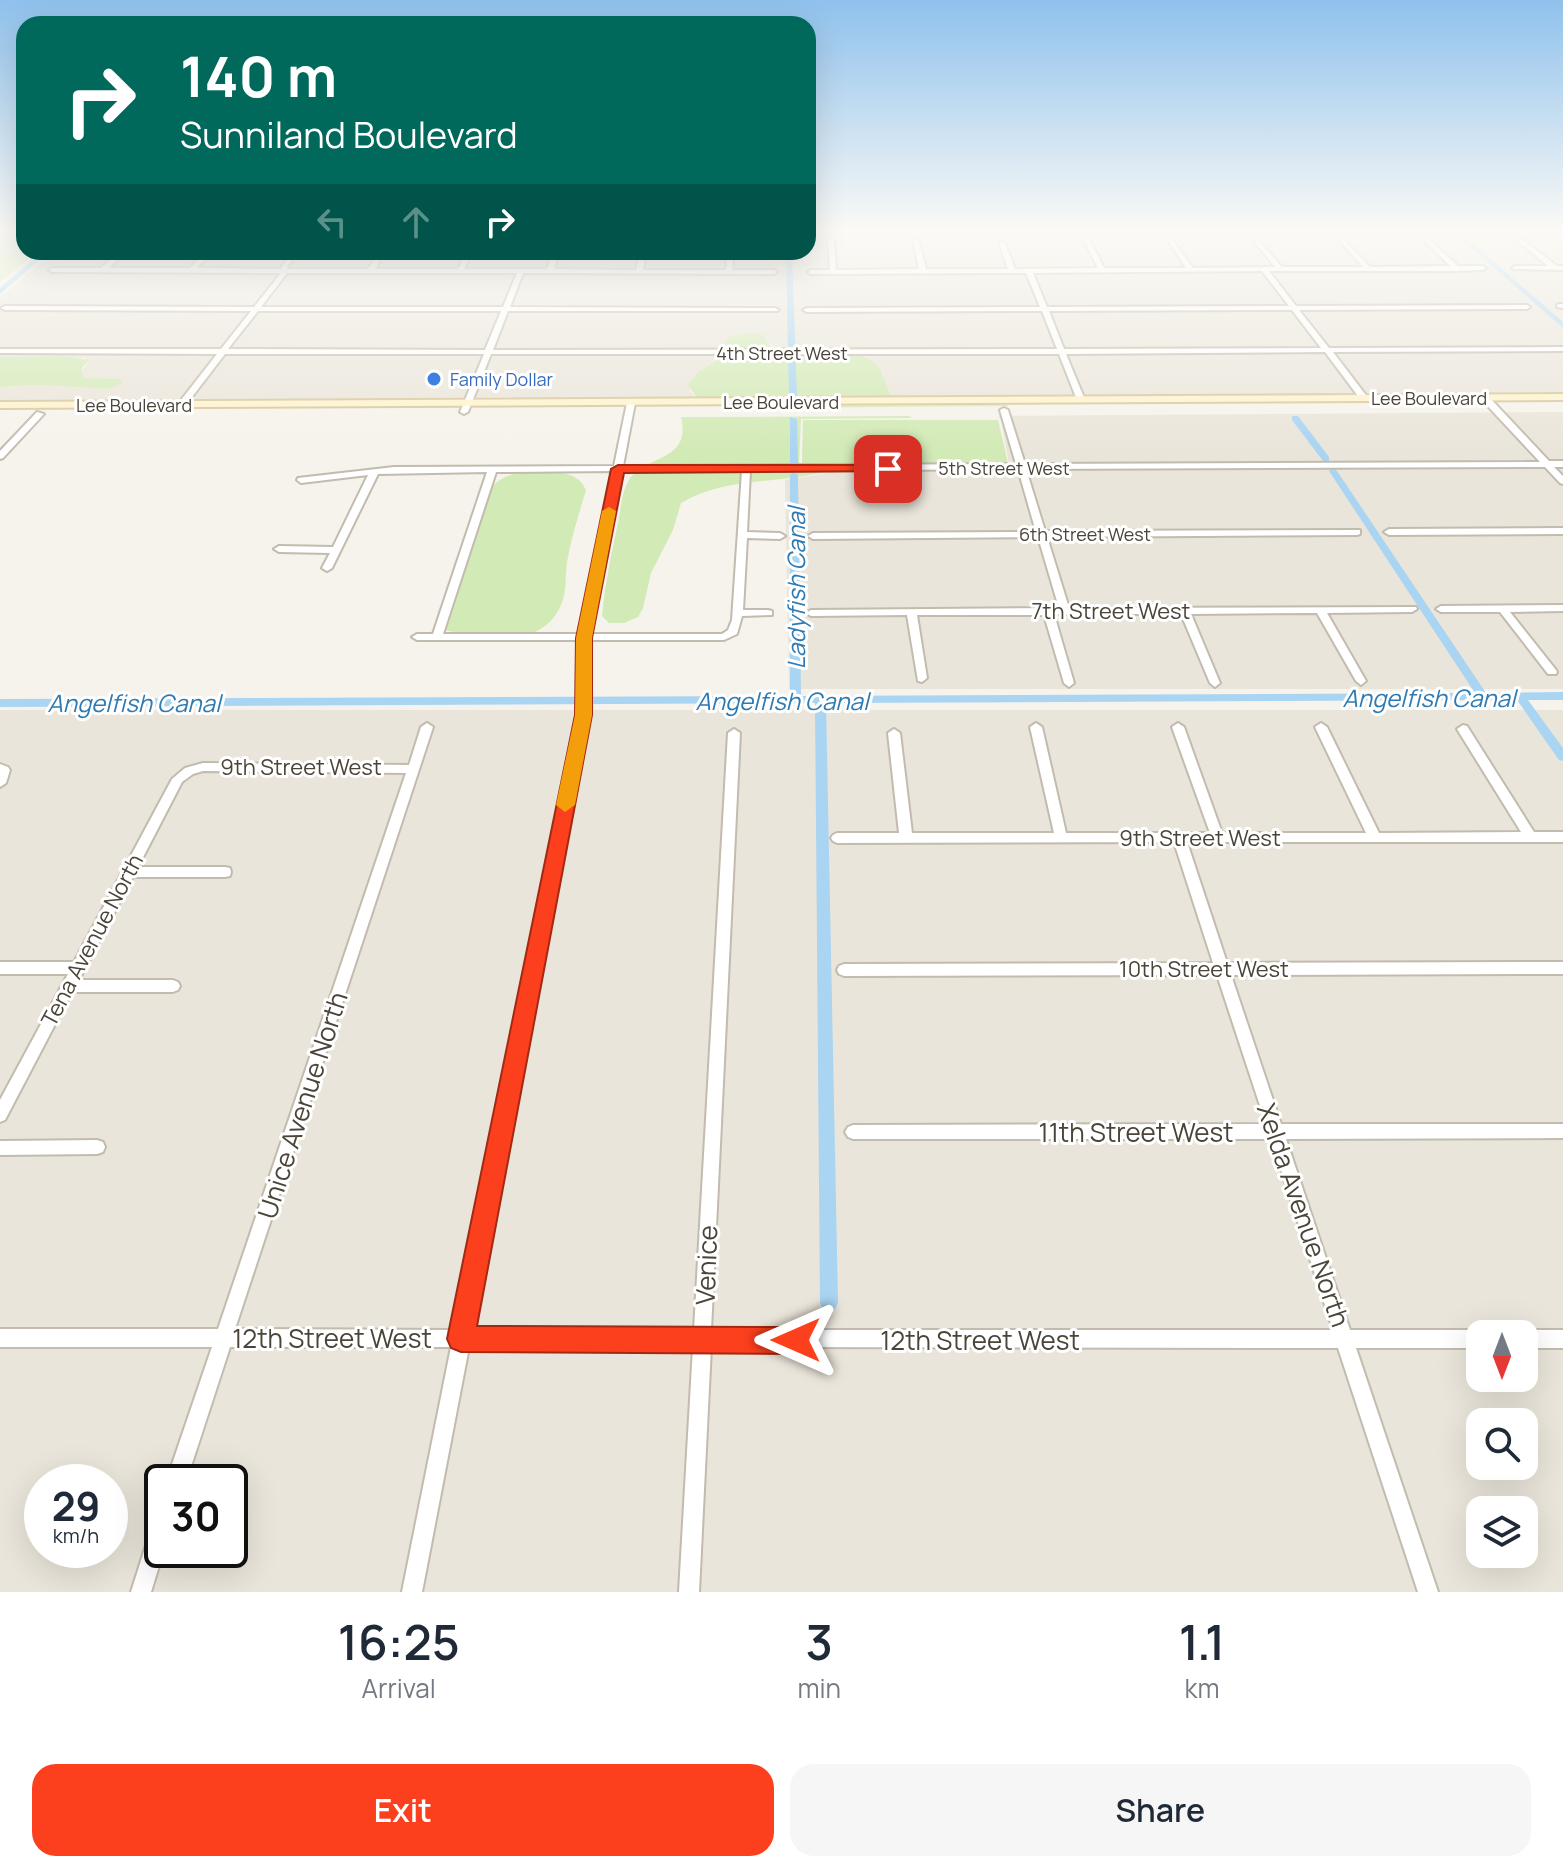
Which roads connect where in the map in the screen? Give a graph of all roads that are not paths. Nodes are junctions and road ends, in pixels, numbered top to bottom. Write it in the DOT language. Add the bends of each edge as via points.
graph roads {
  1 [pos="261,303"];
  2 [pos="508,303"];
  3 [pos="1042,303"];
  4 [pos="1290,303"];
  5 [pos="1527,307"];
  6 [pos="5,308"];
  7 [pos="1293,308"];
  8 [pos="257,309"];
  9 [pos="506,309"];
  10 [pos="1044,309"];
  11 [pos="775,310"];
  12 [pos="807,310"];
  13 [pos="1563,349"];
  14 [pos="0,351"];
  15 [pos="1326,351"];
  16 [pos="223,352"];
  17 [pos="1061,352"];
  18 [pos="488,353"];
  19 [pos="1563,397"];
  20 [pos="1364,398"];
  21 [pos="1485,398"];
  22 [pos="1081,400"];
  23 [pos="1128,400"];
  24 [pos="182,404"];
  25 [pos="212,404"];
  26 [pos="0,405"];
  27 [pos="1494,407"];
  28 [pos="1563,407"];
  29 [pos="466,408"];
  30 [pos="630,408"];
  31 [pos="1249,409"];
  32 [pos="1004,410"];
  33 [pos="0,414"];
  34 [pos="40,414"];
  35 [pos="0,456"];
  36 [pos="1563,464"];
  37 [pos="1548,465"];
  38 [pos="1022,468"];
  39 [pos="618,469"];
  40 [pos="746,469"];
  41 [pos="492,470"];
  42 [pos="375,471"];
  43 [pos="301,480"];
  44 [pos="1563,481"];
  45 [pos="1563,531"];
  46 [pos="1357,532"];
  47 [pos="1389,532"];
  48 [pos="1042,534"];
  49 [pos="742,535"];
  50 [pos="780,536"];
  51 [pos="813,536"];
  52 [pos="279,549"];
  53 [pos="336,550"];
  54 [pos="327,568"];
  55 [pos="1563,608"];
  56 [pos="1412,609"];
  57 [pos="1441,609"];
  58 [pos="1503,609"];
  59 [pos="1320,610"];
  60 [pos="1185,611"];
  61 [pos="1048,612"];
  62 [pos="1065,612"];
  63 [pos="738,613"];
  64 [pos="768,613"];
  65 [pos="811,613"];
  66 [pos="912,613"];
  67 [pos="417,637"];
  68 [pos="437,637"];
  69 [pos="584,638"];
  70 [pos="1552,672"];
  71 [pos="922,678"];
  72 [pos="1361,681"];
  73 [pos="1069,683"];
  74 [pos="1215,683"];
  75 [pos="427,727"];
  76 [pos="1036,727"];
  77 [pos="1178,727"];
  78 [pos="1321,727"];
  79 [pos="1463,729"];
  80 [pos="734,733"];
  81 [pos="894,733"];
  82 [pos="413,769"];
  83 [pos="189,771"];
  84 [pos="1530,837"];
  85 [pos="1563,837"];
  86 [pos="837,838"];
  87 [pos="906,838"];
  88 [pos="1061,838"];
  89 [pos="1179,838"];
  90 [pos="1218,838"];
  91 [pos="1375,838"];
  92 [pos="128,872"];
  93 [pos="225,872"];
  94 [pos="0,968"];
  95 [pos="76,968"];
  96 [pos="1563,968"];
  97 [pos="1223,969"];
  98 [pos="844,970"];
  99 [pos="67,986"];
  100 [pos="173,986"];
  101 [pos="0,1115"];
  102 [pos="1563,1131"];
  103 [pos="853,1132"];
  104 [pos="1276,1132"];
  105 [pos="97,1147"];
  106 [pos="0,1148"];
  107 [pos="0,1338"];
  108 [pos="225,1338"];
  109 [pos="461,1339"];
  110 [pos="1466,1339"];
  111 [pos="1538,1339"];
  112 [pos="1563,1339"];
  113 [pos="703,1340"];
  114 [pos="1346,1340"];
  115 [pos="182,1464"];
  116 [pos="149,1568"];
  117 [pos="141,1592"];
  118 [pos="412,1592"];
  119 [pos="689,1592"];
  120 [pos="1428,1592"];
  1 -- 8 [label="street"];
  2 -- 9 [label="street"];
  3 -- 10 [label="street"];
  4 -- 7 [label="street"];
  5 -- 7 [label="street"];
  6 -- 8 [label="street"];
  7 -- 10 [label="street"];
  7 -- 15 [label="street"];
  8 -- 9 [label="street"];
  8 -- 16 [label="street"];
  9 -- 11 [label="street"];
  9 -- 18 [label="street"];
  10 -- 12 [label="street"];
  10 -- 17 [label="street"];
  13 -- 15 [label="street, 4th Street West"];
  14 -- 16 [label="street, 4th Street West"];
  15 -- 17 [label="street, 4th Street West"];
  15 -- 20 [label="street"];
  16 -- 18 [label="street, 4th Street West"];
  16 -- 24 [label="street"];
  17 -- 18 [label="street, 4th Street West"];
  17 -- 22 [label="street"];
  18 -- 29 [label="street"];
  19 -- 21 [label="main road, Lee Boulevard"];
  20 -- 21 [label="main road, Lee Boulevard"];
  20 -- 23 [label="main road, Lee Boulevard"];
  20 -- 31 [label="main road" via="1354,404"];
  21 -- 27 [label="street"];
  22 -- 23 [label="main road, Lee Boulevard"];
  22 -- 30 [label="main road, Lee Boulevard"];
  23 -- 32 [label="main road"];
  24 -- 25 [label="main road, Lee Boulevard"];
  24 -- 26 [label="main road, Lee Boulevard"];
  25 -- 29 [label="main road, Lee Boulevard"];
  25 -- 34 [label="main road"];
  27 -- 28 [label="main road, Lee Boulevard"];
  27 -- 31 [label="main road, Lee Boulevard"];
  27 -- 37 [label="street"];
  29 -- 30 [label="main road, Lee Boulevard"];
  29 -- 34 [label="main road, Lee Boulevard"];
  30 -- 32 [label="main road, Lee Boulevard"];
  30 -- 39 [label="street"];
  31 -- 32 [label="main road, Lee Boulevard"];
  32 -- 38 [label="street"];
  33 -- 34 [label="main road, Lee Boulevard"];
  34 -- 35 [label="street"];
  36 -- 37 [label="street, 5th Street West"];
  37 -- 38 [label="street, 5th Street West"];
  37 -- 44 [label="street"];
  38 -- 40 [label="street, 5th Street West"];
  38 -- 48 [label="street"];
  39 -- 40 [label="street, 5th Street West"];
  39 -- 41 [label="street, 5th Street West"];
  39 -- 69 [label="street"];
  40 -- 49 [label="street"];
  41 -- 42 [label="street, 5th Street West"];
  41 -- 68 [label="street"];
  42 -- 43 [label="street, 5th Street West"];
  42 -- 53 [label="street"];
  45 -- 47 [label="street"];
  46 -- 48 [label="street, 6th Street West"];
  48 -- 51 [label="street, 6th Street West"];
  48 -- 62 [label="street"];
  49 -- 50 [label="street"];
  49 -- 63 [label="street"];
  52 -- 53 [label="street"];
  53 -- 54 [label="street"];
  55 -- 58 [label="street"];
  56 -- 59 [label="street, 7th Street West"];
  57 -- 58 [label="street"];
  58 -- 70 [label="street"];
  59 -- 60 [label="street, 7th Street West"];
  59 -- 72 [label="street"];
  60 -- 62 [label="street, 7th Street West"];
  60 -- 74 [label="street"];
  61 -- 62 [label="street, 7th Street West"];
  61 -- 66 [label="street, 7th Street West"];
  61 -- 73 [label="street"];
  63 -- 64 [label="street"];
  63 -- 69 [label="street" via="733,632 724,637"];
  65 -- 66 [label="street, 7th Street West"];
  66 -- 71 [label="street"];
  67 -- 68 [label="street"];
  68 -- 69 [label="street"];
  69 -- 109 [label="street" via="584,715"];
  75 -- 82 [label="street, Unice Avenue North"];
  76 -- 88 [label="street"];
  77 -- 90 [label="street"];
  78 -- 91 [label="street"];
  79 -- 84 [label="street"];
  80 -- 113 [label="street, Venice"];
  81 -- 87 [label="street"];
  82 -- 83 [label="street, 9th Street West"];
  82 -- 108 [label="street, Unice Avenue North"];
  83 -- 92 [label="street, Tena Avenue North" via="178,779"];
  84 -- 85 [label="street, 9th Street West"];
  84 -- 91 [label="street, 9th Street West"];
  86 -- 87 [label="street, 9th Street West"];
  87 -- 88 [label="street, 9th Street West"];
  88 -- 89 [label="street, 9th Street West"];
  89 -- 90 [label="street, 9th Street West"];
  89 -- 97 [label="street, Xelda Avenue North"];
  90 -- 91 [label="street, 9th Street West"];
  92 -- 93 [label="street"];
  92 -- 95 [label="street, Tena Avenue North"];
  94 -- 95 [label="street"];
  95 -- 99 [label="street, Tena Avenue North"];
  96 -- 97 [label="street, 10th Street West"];
  97 -- 98 [label="street, 10th Street West"];
  97 -- 104 [label="street, Xelda Avenue North"];
  99 -- 100 [label="street"];
  99 -- 101 [label="street, Tena Avenue North"];
  102 -- 104 [label="street, 11th Street West"];
  103 -- 104 [label="street, 11th Street West"];
  104 -- 114 [label="street, Xelda Avenue North"];
  105 -- 106 [label="street"];
  107 -- 108 [label="street, 12th Street West"];
  108 -- 109 [label="street, 12th Street West"];
  108 -- 115 [label="street, Unice Avenue North"];
  109 -- 113 [label="street, 12th Street West"];
  109 -- 118 [label="street"];
  110 -- 114 [label="street, 12th Street West"];
  111 -- 112 [label="street"];
  113 -- 114 [label="street, 12th Street West"];
  113 -- 119 [label="street, Venice"];
  114 -- 120 [label="street, Xelda Avenue North"];
  116 -- 117 [label="street"];
}
